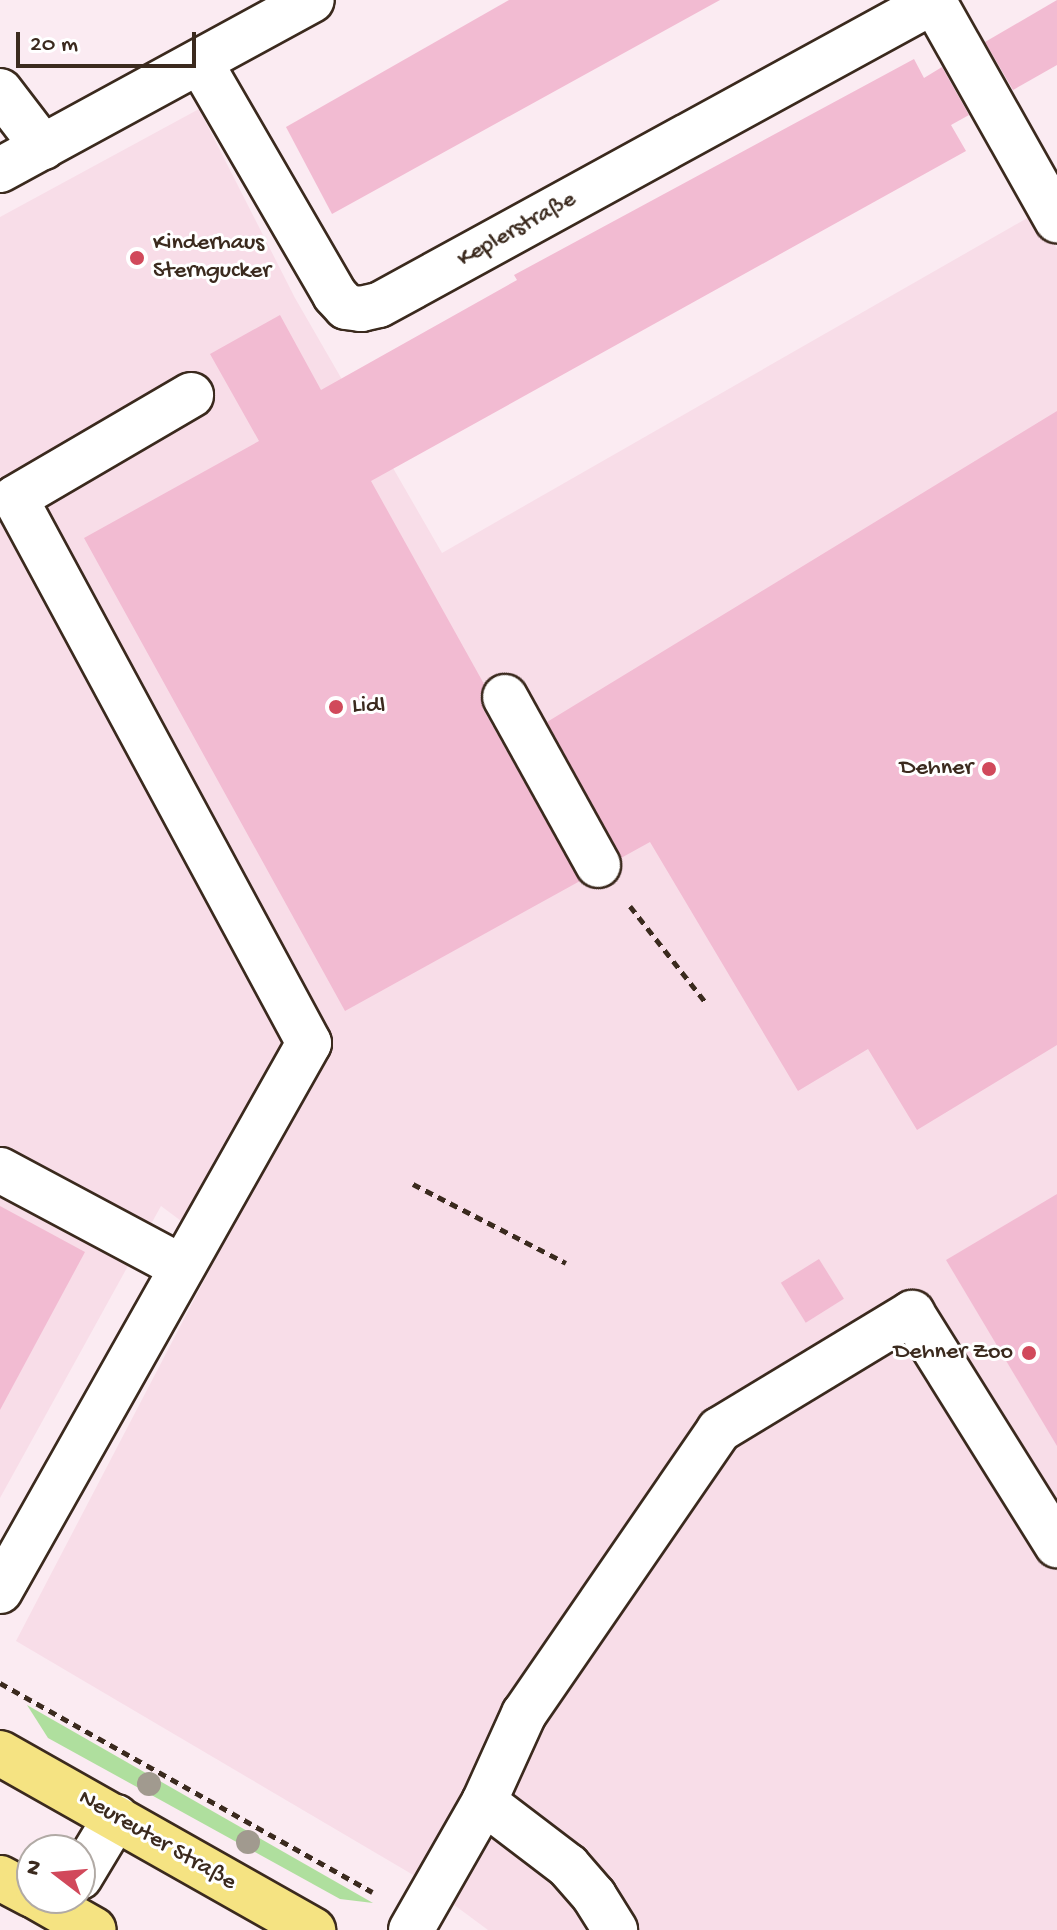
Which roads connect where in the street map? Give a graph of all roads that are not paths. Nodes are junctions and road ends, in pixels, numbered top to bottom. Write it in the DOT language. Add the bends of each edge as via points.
graph roads {
  1 [pos="312,0"];
  2 [pos="933,1"];
  3 [pos="200,62"];
  4 [pos="0,91"];
  5 [pos="43,147"];
  6 [pos="0,170"];
  7 [pos="1057,220"];
  8 [pos="191,395"];
  9 [pos="505,697"];
  10 [pos="598,865"];
  11 [pos="0,1170"];
  12 [pos="180,1266"];
  13 [pos="1057,1545"];
  14 [pos="0,1591"];
  15 [pos="0,1753"];
  16 [pos="484,1802"];
  17 [pos="116,1817"];
  18 [pos="96,1848"];
  19 [pos="415,1924"];
  20 [pos="313,1930"];
  21 [pos="615,1930"];
  1 -- 3 [label="street"];
  2 -- 3 [label="street, Keplerstraße" via="379,305 361,309 346,307 335,295"];
  2 -- 7 [label="street"];
  3 -- 5 [label="street"];
  4 -- 5 [label="street"];
  5 -- 6 [label="street"];
  8 -- 12 [label="street" via="15,498 309,1043"];
  9 -- 10 [label="street"];
  11 -- 12 [label="street"];
  12 -- 14 [label="street"];
  13 -- 16 [label="street" via="912,1313 719,1430 524,1714"];
  15 -- 17 [label="main road, Neureuter Straße"];
  16 -- 19 [label="street"];
  16 -- 21 [label="street" via="568,1866"];
  17 -- 18 [label="street"];
  17 -- 20 [label="main road, Neureuter Straße"];
}
